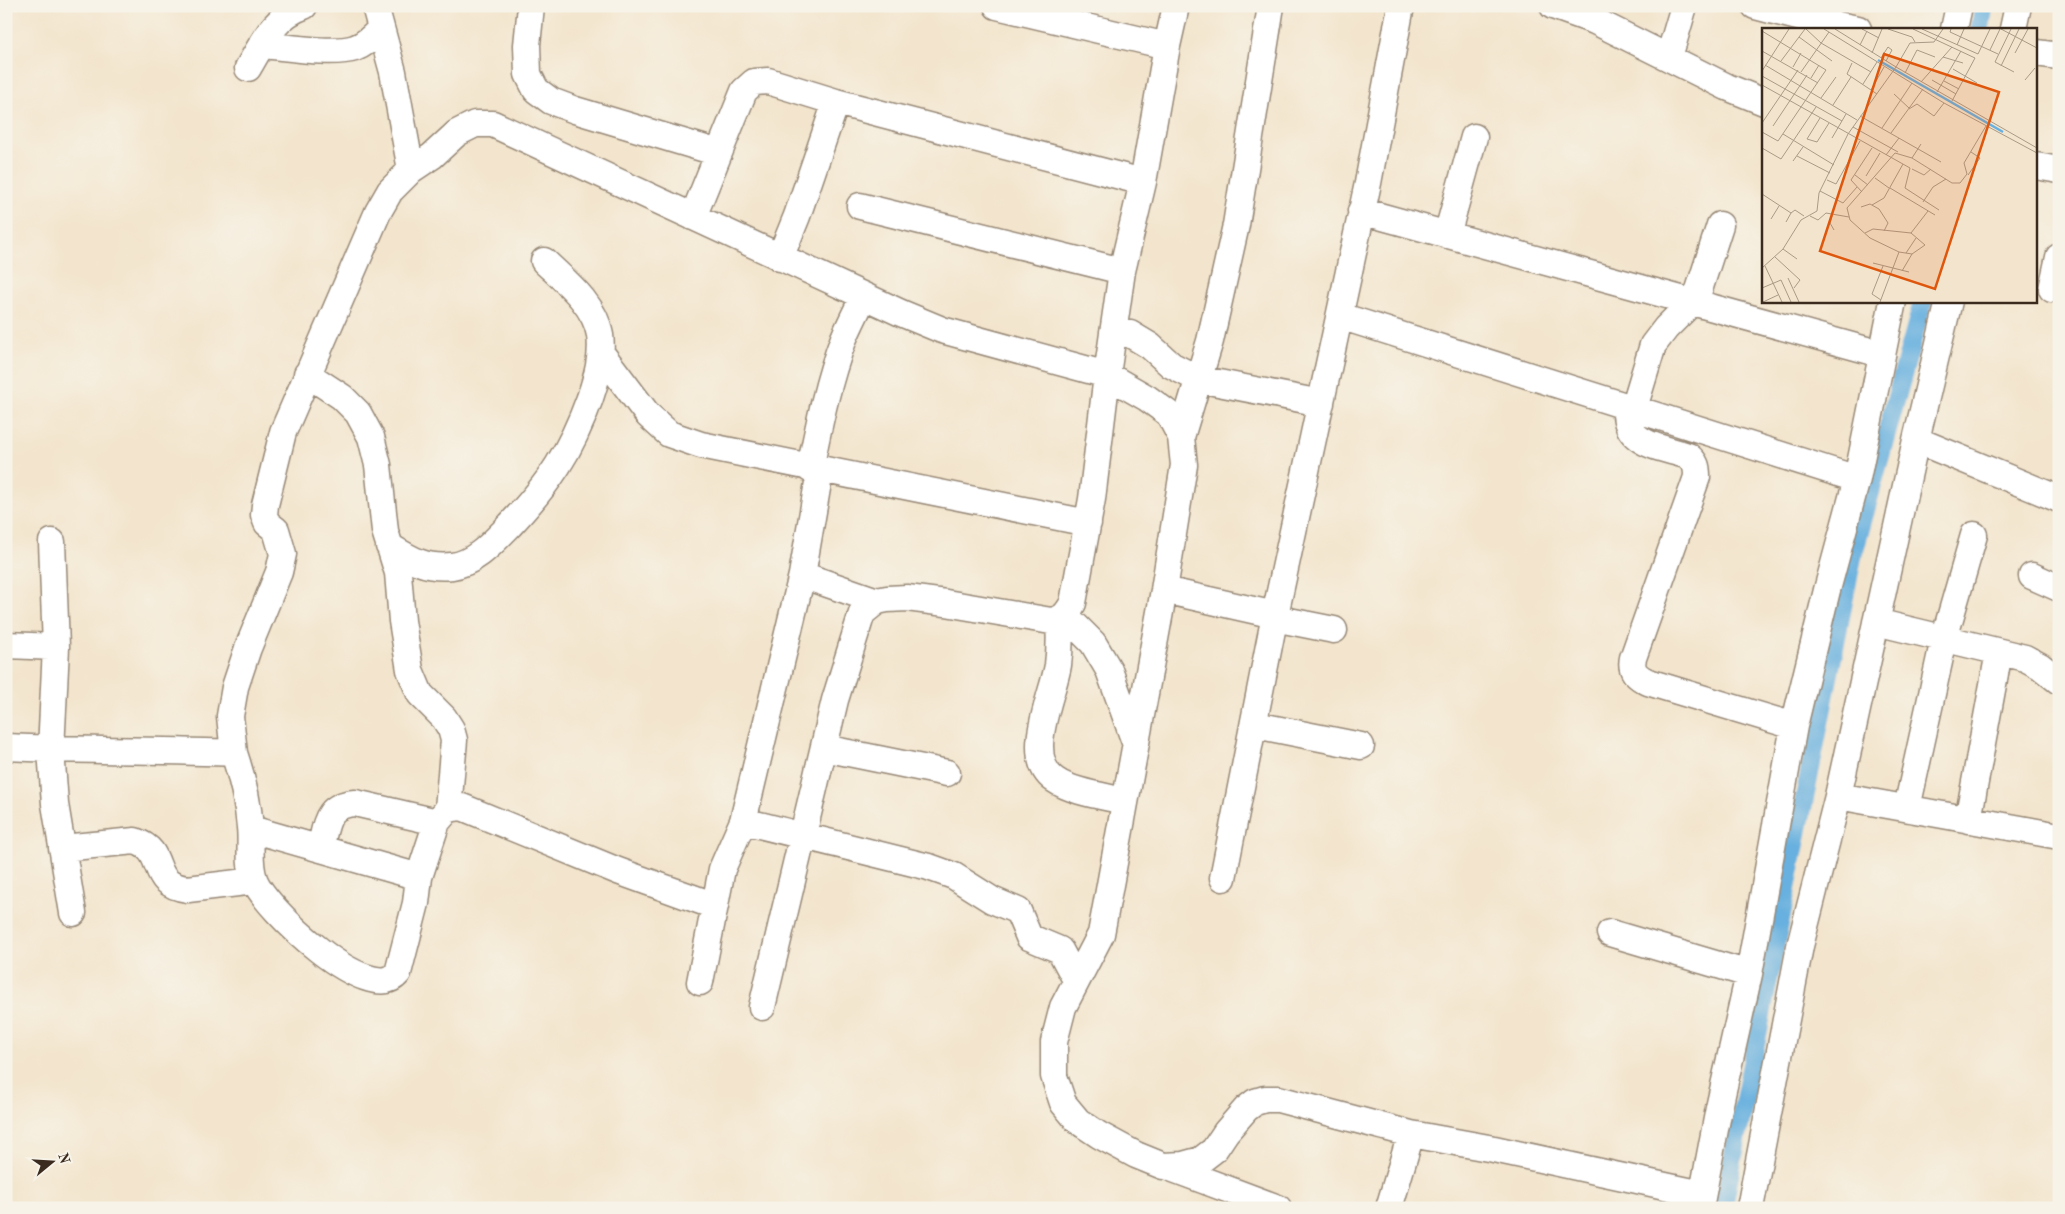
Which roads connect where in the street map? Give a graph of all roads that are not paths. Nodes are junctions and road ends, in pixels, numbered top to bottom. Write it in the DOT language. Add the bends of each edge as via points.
graph roads {
  1 [pos="304,6"];
  2 [pos="531,6"];
  3 [pos="997,6"];
  4 [pos="1176,6"];
  5 [pos="1271,6"];
  6 [pos="1402,6"];
  7 [pos="1553,6"];
  8 [pos="1684,6"];
  9 [pos="1755,6"];
  10 [pos="1959,6"];
  11 [pos="2018,6"];
  12 [pos="371,13"];
  13 [pos="1853,28"];
  14 [pos="1954,28"];
  15 [pos="2012,28"];
  16 [pos="262,45"];
  17 [pos="1167,46"];
  18 [pos="2038,53"];
  19 [pos="1669,56"];
  20 [pos="2059,56"];
  21 [pos="248,68"];
  22 [pos="1762,101"];
  23 [pos="836,102"];
  24 [pos="1474,137"];
  25 [pos="719,153"];
  26 [pos="2038,166"];
  27 [pos="411,170"];
  28 [pos="2059,170"];
  29 [pos="1143,182"];
  30 [pos="860,206"];
  31 [pos="1361,211"];
  32 [pos="693,217"];
  33 [pos="1720,224"];
  34 [pos="1447,235"];
  35 [pos="2059,257"];
  36 [pos="780,258"];
  37 [pos="544,261"];
  38 [pos="1122,271"];
  39 [pos="2049,288"];
  40 [pos="864,296"];
  41 [pos="1692,302"];
  42 [pos="1893,302"];
  43 [pos="1950,302"];
  44 [pos="1340,316"];
  45 [pos="1113,332"];
  46 [pos="601,353"];
  47 [pos="1881,354"];
  48 [pos="307,374"];
  49 [pos="1106,376"];
  50 [pos="1198,379"];
  51 [pos="1321,403"];
  52 [pos="1630,407"];
  53 [pos="1181,437"];
  54 [pos="1916,440"];
  55 [pos="815,470"];
  56 [pos="1857,479"];
  57 [pos="2059,499"];
  58 [pos="1088,523"];
  59 [pos="1974,536"];
  60 [pos="52,542"];
  61 [pos="389,546"];
  62 [pos="802,575"];
  63 [pos="2032,576"];
  64 [pos="2059,588"];
  65 [pos="1164,590"];
  66 [pos="877,602"];
  67 [pos="1276,615"];
  68 [pos="1063,618"];
  69 [pos="1876,622"];
  70 [pos="1334,630"];
  71 [pos="1944,639"];
  72 [pos="6,645"];
  73 [pos="56,647"];
  74 [pos="1999,652"];
  75 [pos="2059,681"];
  76 [pos="1255,725"];
  77 [pos="1794,726"];
  78 [pos="1135,743"];
  79 [pos="1361,746"];
  80 [pos="6,747"];
  81 [pos="824,748"];
  82 [pos="52,750"];
  83 [pos="234,752"];
  84 [pos="947,773"];
  85 [pos="1838,796"];
  86 [pos="1124,801"];
  87 [pos="1907,808"];
  88 [pos="443,816"];
  89 [pos="1968,820"];
  90 [pos="743,821"];
  91 [pos="251,829"];
  92 [pos="804,835"];
  93 [pos="2059,836"];
  94 [pos="62,848"];
  95 [pos="320,848"];
  96 [pos="419,877"];
  97 [pos="1223,878"];
  98 [pos="254,881"];
  99 [pos="715,906"];
  100 [pos="74,913"];
  101 [pos="1610,933"];
  102 [pos="1749,974"];
  103 [pos="1076,980"];
  104 [pos="700,982"];
  105 [pos="762,1007"];
  106 [pos="1411,1134"];
  107 [pos="1163,1166"];
  108 [pos="1701,1201"];
  109 [pos="1278,1208"];
  110 [pos="1389,1208"];
  111 [pos="1750,1208"];
  1 -- 16 [label="street" via="279,20"];
  2 -- 25 [label="street" via="528,74 536,90 551,101 575,110"];
  3 -- 17 [label="street"];
  4 -- 17 [label="street"];
  5 -- 50 [label="street" via="1236,225 1210,341"];
  6 -- 31 [label="street"];
  7 -- 19 [label="street"];
  8 -- 19 [label="street"];
  9 -- 13 [label="street"];
  10 -- 14 [label="street"];
  11 -- 15 [label="street"];
  12 -- 16 [label="street" via="368,41 355,48 338,50"];
  12 -- 27 [label="street" via="393,72"];
  16 -- 21 [label="street"];
  17 -- 29 [label="street"];
  18 -- 20 [label="street"];
  19 -- 22 [label="street" via="1727,87"];
  23 -- 25 [label="street" via="768,81 754,82 744,91"];
  23 -- 29 [label="street"];
  23 -- 36 [label="street" via="798,216"];
  24 -- 34 [label="street"];
  25 -- 32 [label="street"];
  26 -- 28 [label="street"];
  27 -- 32 [label="street" via="457,133 475,124 493,124"];
  27 -- 48 [label="street" via="390,191 378,212"];
  29 -- 38 [label="street"];
  30 -- 38 [label="street"];
  31 -- 34 [label="street"];
  31 -- 44 [label="street"];
  32 -- 36 [label="street"];
  33 -- 41 [label="street" via="1699,290"];
  34 -- 41 [label="street"];
  35 -- 39 [label="street"];
  36 -- 40 [label="street"];
  37 -- 46 [label="street" via="577,292 593,317 600,333"];
  38 -- 45 [label="street"];
  40 -- 49 [label="street" via="942,330"];
  40 -- 55 [label="street" via="845,337 822,409"];
  41 -- 47 [label="street"];
  41 -- 52 [label="street" via="1653,345"];
  42 -- 47 [label="street"];
  43 -- 54 [label="street"];
  44 -- 51 [label="street"];
  44 -- 52 [label="street"];
  45 -- 49 [label="street"];
  45 -- 50 [label="street" via="1130,334 1171,365"];
  46 -- 55 [label="street" via="648,414 668,434 700,446"];
  46 -- 61 [label="street" via="597,377 577,432 557,468 490,546 453,566 432,566 412,561"];
  47 -- 56 [label="street"];
  48 -- 61 [label="street" via="342,397 358,413 371,437"];
  48 -- 83 [label="street" via="283,432 265,505 264,515 276,530 283,554 235,687 230,716"];
  49 -- 53 [label="street" via="1169,414"];
  49 -- 58 [label="street"];
  50 -- 51 [label="street"];
  50 -- 53 [label="street"];
  51 -- 67 [label="street"];
  52 -- 56 [label="street"];
  52 -- 77 [label="street" via="1626,423 1630,432 1640,440 1688,456 1697,468 1697,477 1633,658 1633,671 1648,682"];
  53 -- 65 [label="street" via="1184,465"];
  54 -- 57 [label="street"];
  54 -- 69 [label="street"];
  55 -- 58 [label="street"];
  55 -- 62 [label="street"];
  56 -- 77 [label="street"];
  58 -- 68 [label="street" via="1073,603"];
  59 -- 71 [label="street"];
  60 -- 73 [label="street"];
  61 -- 88 [label="street" via="398,573 402,621 414,683 420,694 444,718 454,740"];
  62 -- 66 [label="street"];
  62 -- 90 [label="street"];
  63 -- 64 [label="street"];
  65 -- 67 [label="street"];
  65 -- 78 [label="street"];
  66 -- 68 [label="street" via="907,598 1051,621"];
  66 -- 81 [label="street" via="862,613"];
  67 -- 70 [label="street" via="1289,621"];
  67 -- 76 [label="street"];
  68 -- 78 [label="street" via="1093,644 1110,670"];
  68 -- 86 [label="street" via="1058,667 1039,743 1040,758 1055,781"];
  69 -- 71 [label="street"];
  69 -- 85 [label="street"];
  71 -- 74 [label="street"];
  71 -- 87 [label="street"];
  72 -- 73 [label="street"];
  73 -- 82 [label="street"];
  74 -- 75 [label="street" via="2025,658"];
  74 -- 89 [label="street"];
  76 -- 79 [label="street"];
  76 -- 97 [label="street"];
  77 -- 102 [label="street"];
  78 -- 86 [label="street"];
  80 -- 82 [label="street"];
  81 -- 84 [label="street"];
  81 -- 92 [label="street"];
  82 -- 83 [label="street"];
  82 -- 94 [label="street"];
  83 -- 91 [label="street"];
  85 -- 87 [label="street"];
  85 -- 111 [label="street" via="1800,946"];
  86 -- 103 [label="street" via="1101,934"];
  87 -- 89 [label="street"];
  88 -- 95 [label="street" via="343,804 334,808 329,816"];
  88 -- 96 [label="street"];
  88 -- 99 [label="street" via="462,806 618,871"];
  89 -- 93 [label="street"];
  90 -- 92 [label="street"];
  90 -- 99 [label="street" via="722,869"];
  91 -- 95 [label="street"];
  91 -- 98 [label="street" via="250,863"];
  92 -- 103 [label="street" via="929,866 954,876 992,900 1018,911 1029,937 1060,950"];
  92 -- 105 [label="street"];
  94 -- 98 [label="street" via="135,841 144,844 152,850 168,884 177,888"];
  94 -- 100 [label="street"];
  95 -- 96 [label="street"];
  96 -- 98 [label="street" via="416,903 398,973 385,981 352,972 329,958 292,927"];
  99 -- 104 [label="street"];
  101 -- 102 [label="street"];
  102 -- 108 [label="street"];
  103 -- 107 [label="street" via="1063,1007 1054,1042 1054,1076 1063,1102 1078,1121 1099,1135 1136,1156"];
  106 -- 107 [label="street" via="1288,1102 1265,1100 1246,1109 1214,1150 1201,1160"];
  106 -- 108 [label="street" via="1494,1149"];
  106 -- 110 [label="street"];
  107 -- 109 [label="street"];
}
